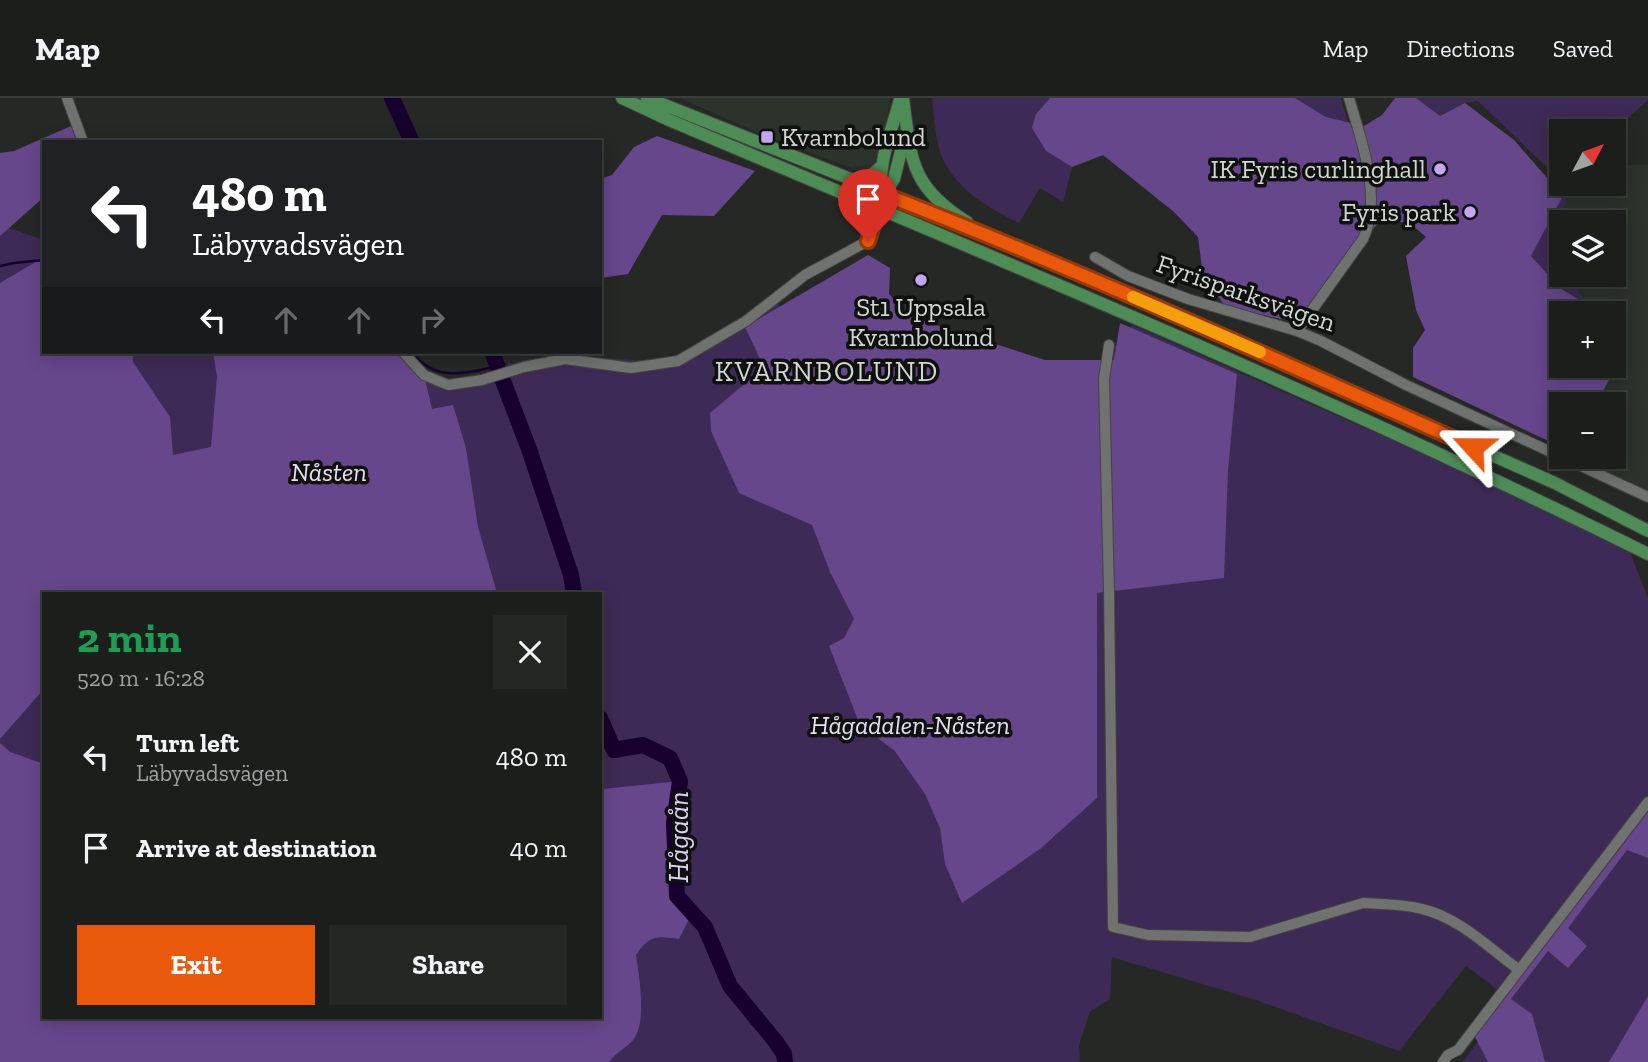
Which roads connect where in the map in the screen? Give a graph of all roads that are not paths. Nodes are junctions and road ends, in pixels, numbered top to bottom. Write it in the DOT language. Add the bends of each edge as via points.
graph roads {
  1 [pos="67,98"];
  2 [pos="622,98"];
  3 [pos="647,98"];
  4 [pos="902,98"];
  5 [pos="1349,98"];
  6 [pos="906,130"];
  7 [pos="82,140"];
  8 [pos="882,166"];
  9 [pos="853,180"];
  10 [pos="883,194"];
  11 [pos="877,209"];
  12 [pos="1001,242"];
  13 [pos="1095,257"];
  14 [pos="1297,331"];
  15 [pos="1109,345"];
  16 [pos="405,354"];
  17 [pos="1648,497"];
  18 [pos="1648,531"];
  19 [pos="1648,554"];
  20 [pos="1648,802"];
  21 [pos="1518,969"];
  22 [pos="1443,1062"];
  1 -- 7 [label="street"];
  2 -- 11 [label="main road"];
  3 -- 9 [label="main road"];
  4 -- 6 [label="main road"];
  4 -- 8 [label="main road"];
  5 -- 14 [label="street" via="1369,169 1367,228"];
  6 -- 10 [label="main road" via="894,179"];
  6 -- 12 [label="main road" via="915,169 931,194 951,212"];
  8 -- 9 [label="main road" via="870,176"];
  8 -- 10 [label="main road"];
  9 -- 10 [label="main road"];
  10 -- 11 [label="main road"];
  10 -- 12 [label="main road"];
  11 -- 16 [label="street" via="868,241 805,275 746,321 678,361 631,368 565,359 448,384 424,375"];
  11 -- 19 [label="main road" via="1331,403"];
  12 -- 18 [label="main road" via="1347,390 1555,483"];
  13 -- 14 [label="street, Fyrisparksvägen" via="1128,276 1188,299"];
  14 -- 17 [label="street, Fyrisparksvägen"];
  15 -- 21 [label="street" via="1104,390 1113,927 1149,935 1250,937 1363,903 1394,906 1450,919"];
  20 -- 21 [label="street"];
  21 -- 22 [label="street" via="1458,1050"];
}
